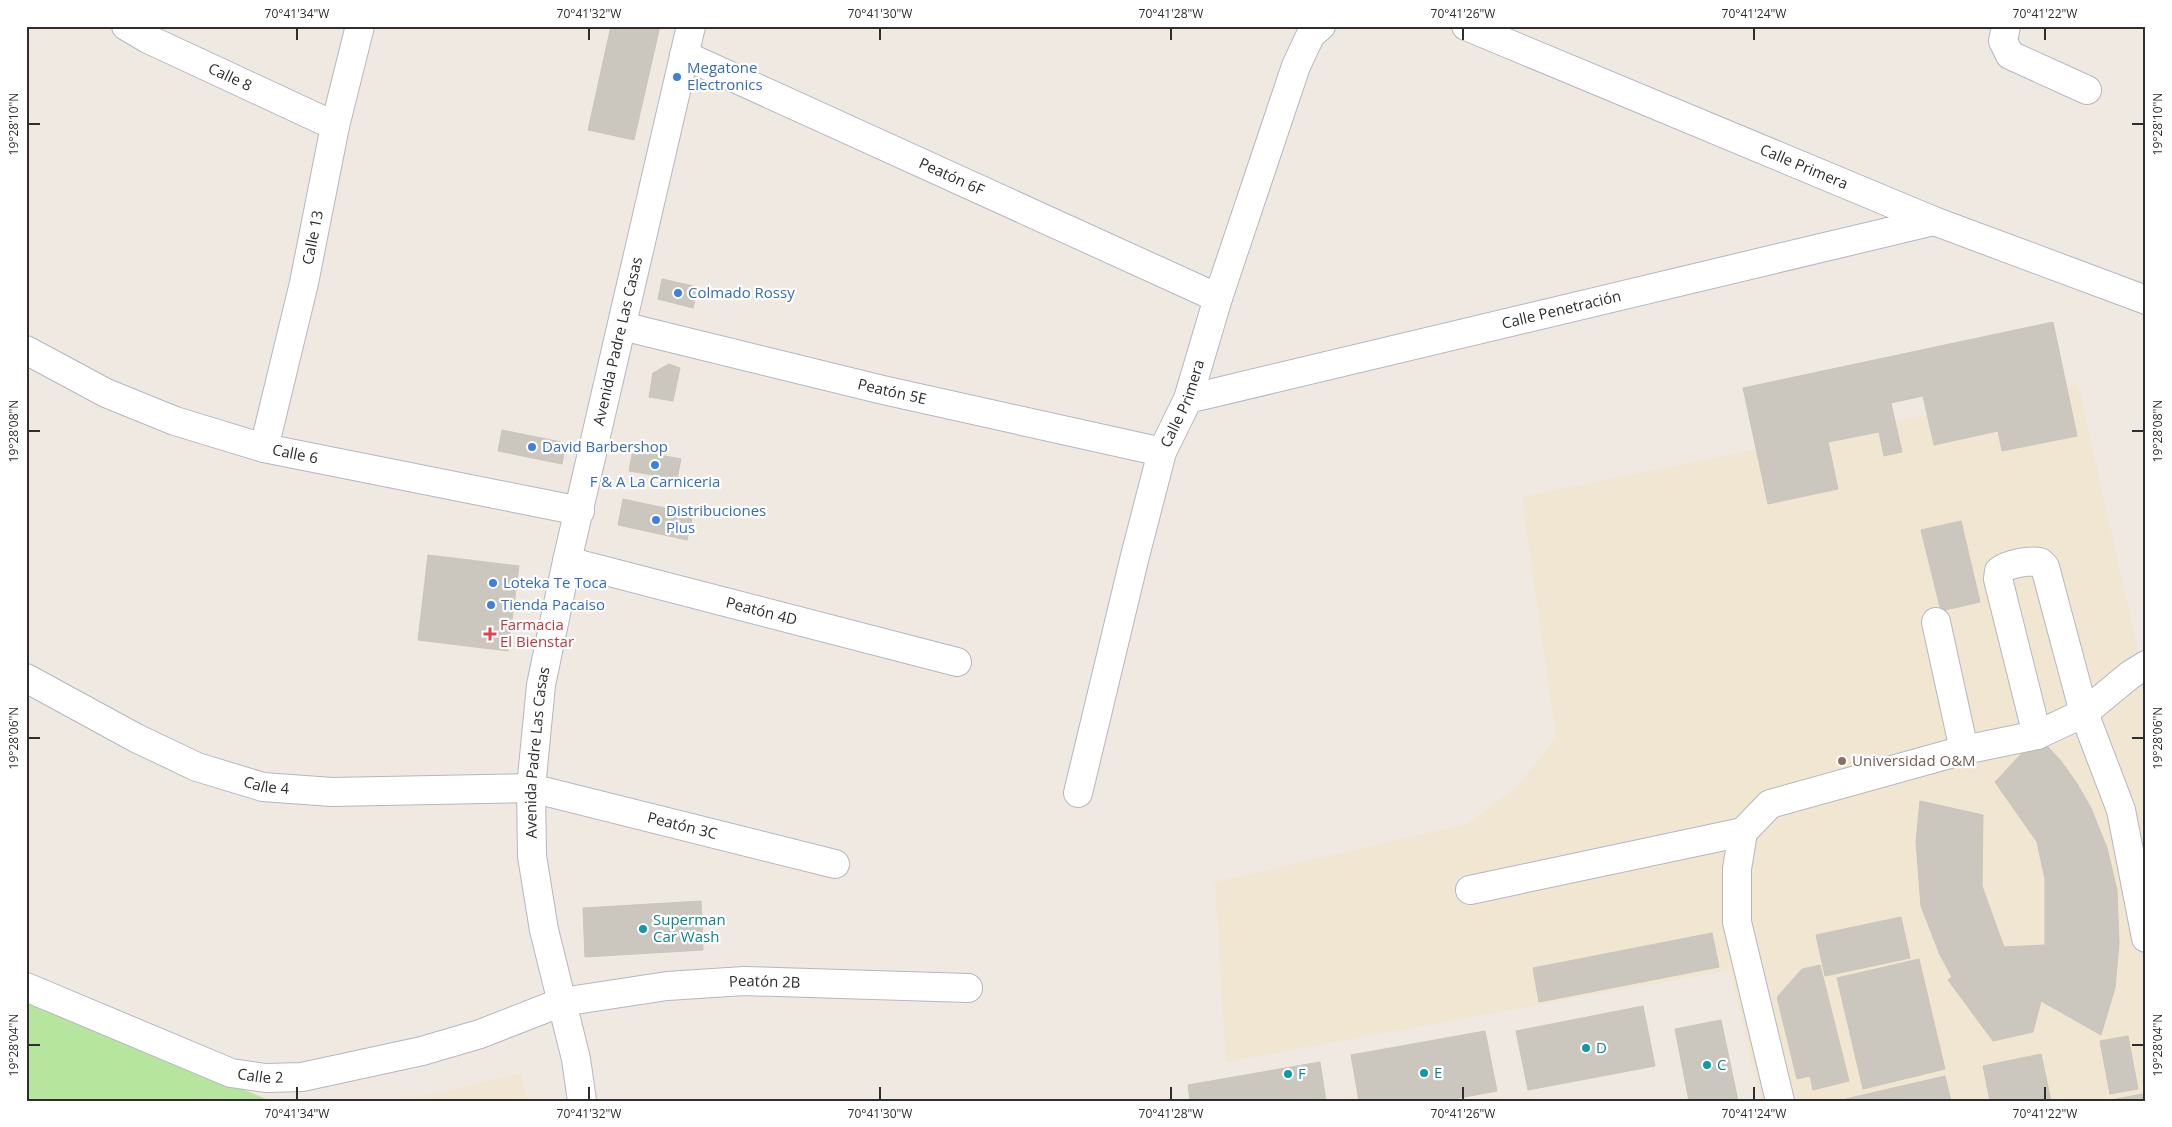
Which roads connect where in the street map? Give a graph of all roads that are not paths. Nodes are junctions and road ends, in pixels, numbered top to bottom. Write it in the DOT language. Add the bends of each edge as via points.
graph roads {
  1 [pos="126,26"];
  2 [pos="360,26"];
  3 [pos="691,26"];
  4 [pos="1321,26"];
  5 [pos="1466,26"];
  6 [pos="2006,26"];
  7 [pos="684,56"];
  8 [pos="2087,90"];
  9 [pos="335,126"];
  10 [pos="1934,221"];
  11 [pos="1218,298"];
  12 [pos="2146,300"];
  13 [pos="622,326"];
  14 [pos="26,350"];
  15 [pos="1188,399"];
  16 [pos="264,448"];
  17 [pos="1162,452"];
  18 [pos="580,511"];
  19 [pos="567,561"];
  20 [pos="1936,622"];
  21 [pos="957,662"];
  22 [pos="2146,665"];
  23 [pos="26,678"];
  24 [pos="2084,713"];
  25 [pos="2037,735"];
  26 [pos="1964,750"];
  27 [pos="531,788"];
  28 [pos="1078,793"];
  29 [pos="1743,832"];
  30 [pos="835,864"];
  31 [pos="1470,890"];
  32 [pos="2146,938"];
  33 [pos="26,987"];
  34 [pos="968,988"];
  35 [pos="562,1002"];
  36 [pos="582,1101"];
  37 [pos="1780,1101"];
  1 -- 9 [label="street, Calle 8"];
  2 -- 9 [label="street, Calle 13"];
  3 -- 7 [label="street, Avenida Padre Las Casas"];
  4 -- 11 [label="street, Calle Primera" via="1311,34 1296,66"];
  5 -- 10 [label="street, Calle Primera"];
  6 -- 8 [label="street" via="2003,41 2010,55"];
  7 -- 11 [label="street, Peatón 6F"];
  7 -- 13 [label="street, Avenida Padre Las Casas"];
  9 -- 16 [label="street, Calle 13" via="304,283"];
  10 -- 12 [label="street, Calle Primera"];
  10 -- 15 [label="street, Calle Penetración"];
  11 -- 15 [label="street, Calle Primera"];
  13 -- 17 [label="street, Peatón 5E" via="883,390"];
  13 -- 18 [label="street, Avenida Padre Las Casas"];
  14 -- 16 [label="street, Calle 6" via="106,393 175,421"];
  15 -- 17 [label="street, Calle Primera"];
  16 -- 18 [label="street, Calle 6"];
  17 -- 28 [label="street, Calle Primera"];
  18 -- 19 [label="street, Avenida Padre Las Casas"];
  19 -- 21 [label="street, Peatón 4D"];
  19 -- 27 [label="street, Avenida Padre Las Casas" via="541,684"];
  20 -- 26 [label="street"];
  22 -- 24 [label="street"];
  23 -- 27 [label="street, Calle 4" via="197,768 263,787 332,792"];
  24 -- 25 [label="street"];
  24 -- 25 [label="street" via="2045,567 2032,561 2003,568 1998,579"];
  24 -- 32 [label="street" via="2122,810"];
  25 -- 26 [label="street"];
  26 -- 29 [label="street" via="1770,804"];
  27 -- 30 [label="street, Peatón 3C"];
  27 -- 35 [label="street, Avenida Padre Las Casas" via="532,856 544,930"];
  29 -- 31 [label="street"];
  29 -- 37 [label="street" via="1737,869 1737,922"];
  33 -- 35 [label="street, Calle 2" via="231,1073 266,1078 302,1077 422,1051 480,1034"];
  34 -- 35 [label="street, Peatón 2B" via="744,981 667,986"];
  35 -- 36 [label="street, Avenida Padre Las Casas"];
}
